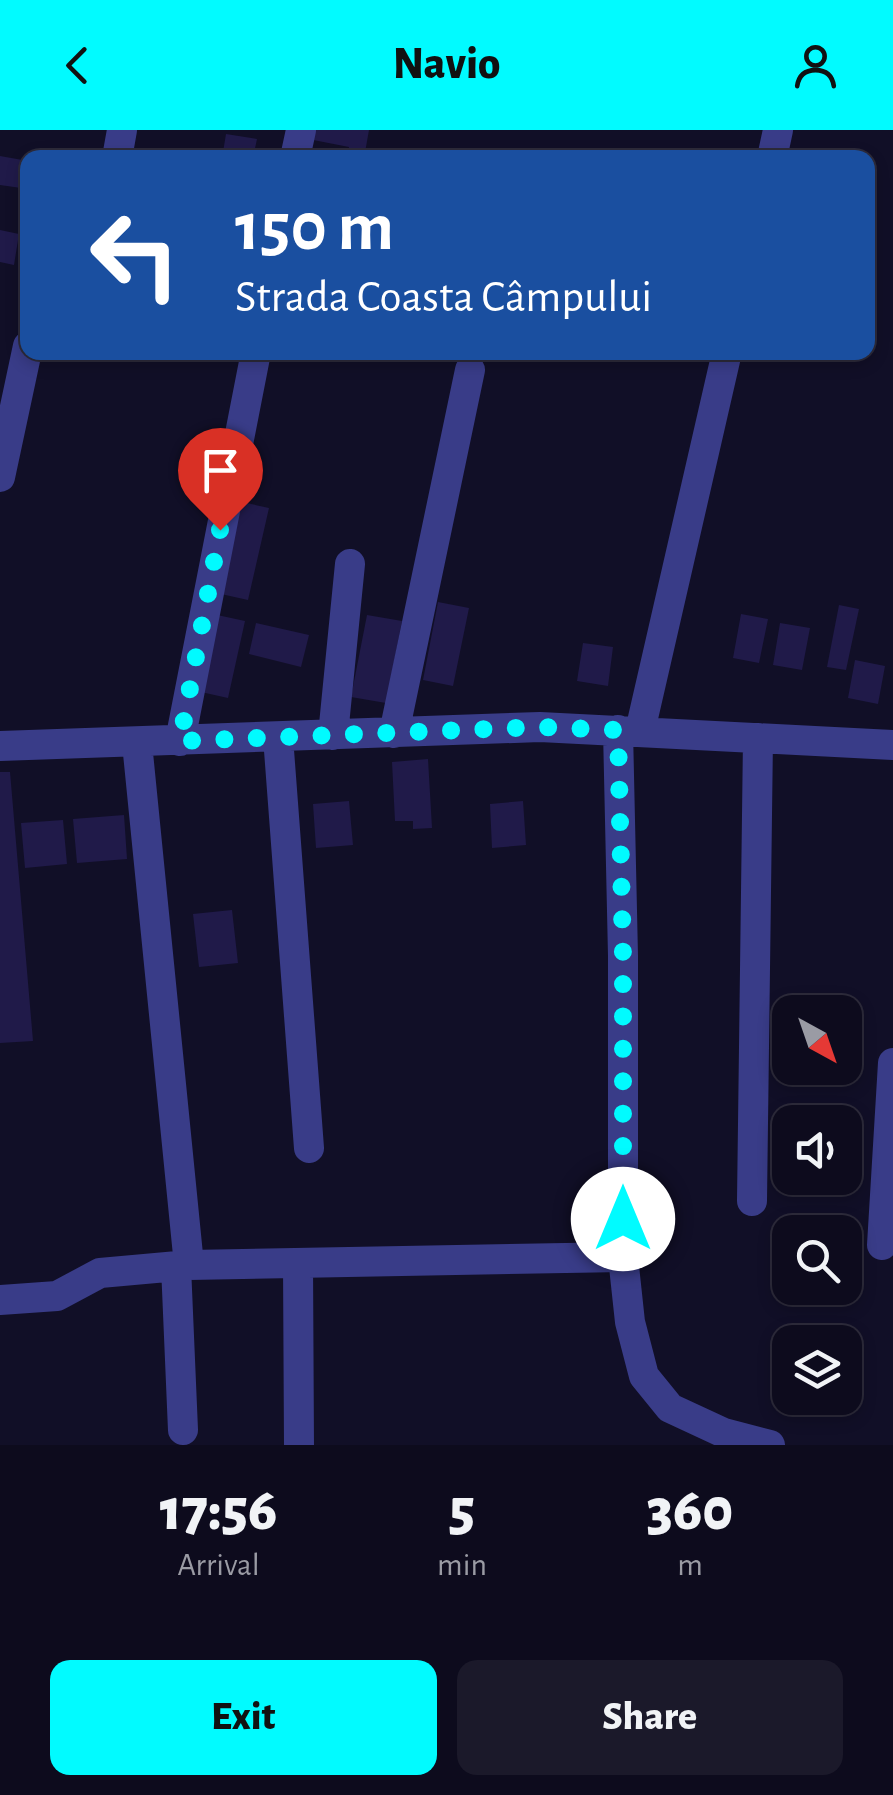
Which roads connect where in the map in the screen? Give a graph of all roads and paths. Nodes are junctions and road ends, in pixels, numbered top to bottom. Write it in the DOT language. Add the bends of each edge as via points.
graph roads {
  1 [pos="25,360"];
  2 [pos="254,360"];
  3 [pos="725,360"];
  4 [pos="470,370"];
  5 [pos="0,477"];
  6 [pos="350,564"];
  7 [pos="629,731"];
  8 [pos="394,733"];
  9 [pos="333,735"];
  10 [pos="278,737"];
  11 [pos="758,738"];
  12 [pos="180,741"];
  13 [pos="137,743"];
  14 [pos="893,745"];
  15 [pos="0,746"];
  16 [pos="893,1063"];
  17 [pos="309,1148"];
  18 [pos="752,1201"];
  19 [pos="882,1244"];
  20 [pos="623,1257"];
  21 [pos="298,1263"];
  22 [pos="182,1266"];
  23 [pos="0,1300"];
  24 [pos="183,1430"];
  25 [pos="299,1445"];
  26 [pos="770,1445"];
  1 -- 5 [label="street"];
  2 -- 12 [label="street"];
  3 -- 7 [label="street"];
  4 -- 8 [label="street"];
  6 -- 9 [label="street"];
  7 -- 8 [label="street"];
  7 -- 11 [label="street"];
  7 -- 20 [label="street"];
  8 -- 9 [label="street"];
  9 -- 10 [label="street"];
  10 -- 12 [label="street"];
  10 -- 17 [label="street"];
  11 -- 14 [label="street"];
  11 -- 18 [label="street"];
  12 -- 13 [label="street"];
  13 -- 15 [label="street"];
  13 -- 22 [label="street"];
  16 -- 19 [label="street"];
  20 -- 21 [label="street"];
  20 -- 26 [label="street" via="644,1376 670,1408"];
  21 -- 22 [label="street"];
  21 -- 25 [label="street"];
  22 -- 23 [label="street" via="100,1273 57,1296"];
  22 -- 24 [label="street"];
}
